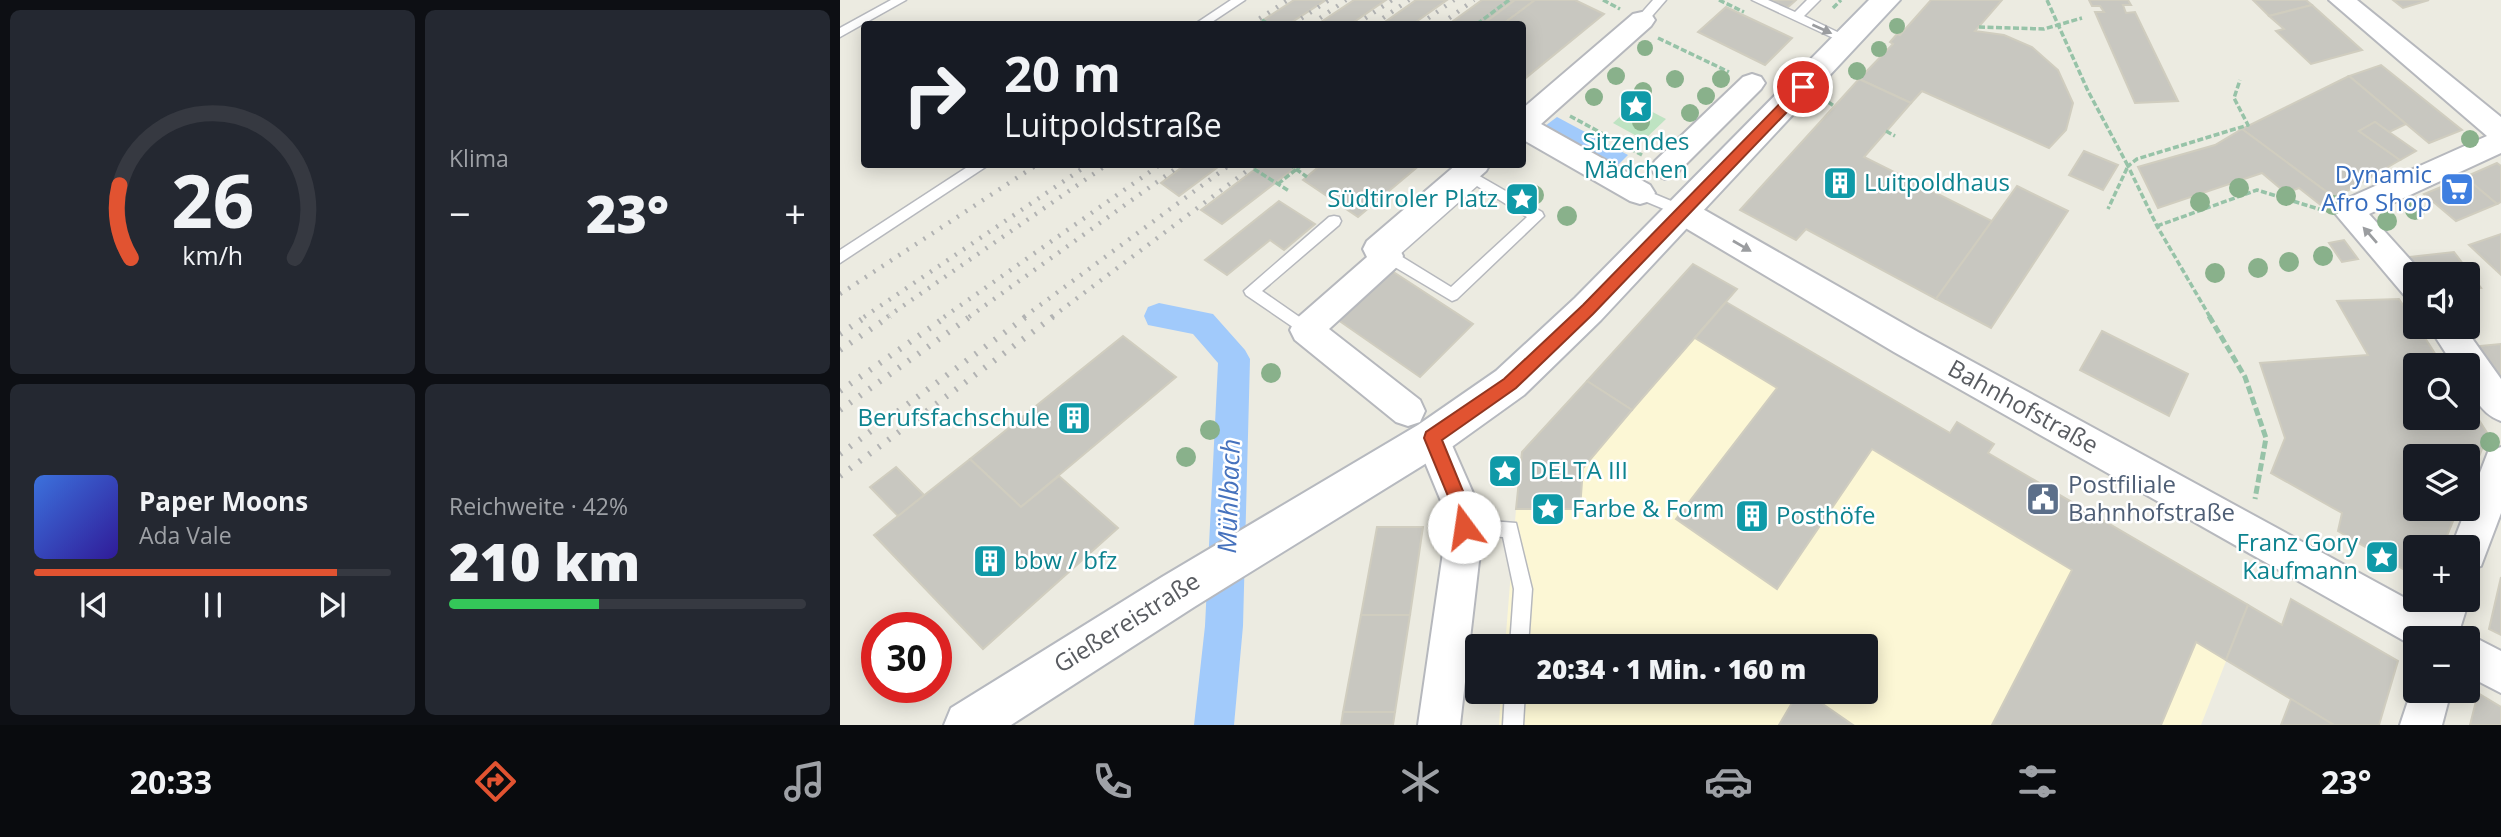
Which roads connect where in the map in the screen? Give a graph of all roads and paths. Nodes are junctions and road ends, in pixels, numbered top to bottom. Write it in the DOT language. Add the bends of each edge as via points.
graph roads {
  1 [pos="900,0"];
  2 [pos="1239,0"];
  3 [pos="1509,0"];
  4 [pos="1603,0"];
  5 [pos="1660,0"];
  6 [pos="1758,0"];
  7 [pos="1814,0"];
  8 [pos="1886,0"];
  9 [pos="2047,0"];
  10 [pos="2340,0"];
  11 [pos="1796,17"];
  12 [pos="2082,18"];
  13 [pos="1634,19"];
  14 [pos="861,21"];
  15 [pos="862,21"];
  16 [pos="1206,21"];
  17 [pos="1481,21"];
  18 [pos="2059,26"];
  19 [pos="1979,27"];
  20 [pos="840,33"];
  21 [pos="1848,40"];
  22 [pos="2240,80"];
  23 [pos="1752,83"];
  24 [pos="1827,103"];
  25 [pos="1548,104"];
  26 [pos="1835,106"];
  27 [pos="1526,122"];
  28 [pos="1526,127"];
  29 [pos="1886,131"];
  30 [pos="2501,132"];
  31 [pos="1895,136"];
  32 [pos="2501,141"];
  33 [pos="2128,166"];
  34 [pos="978,168"];
  35 [pos="1290,168"];
  36 [pos="1295,168"];
  37 [pos="1472,168"];
  38 [pos="1665,168"];
  39 [pos="1254,169"];
  40 [pos="1307,177"];
  41 [pos="1278,184"];
  42 [pos="1289,191"];
  43 [pos="1640,193"];
  44 [pos="2108,209"];
  45 [pos="2348,211"];
  46 [pos="1683,212"];
  47 [pos="1335,221"];
  48 [pos="2157,226"];
  49 [pos="1383,253"];
  50 [pos="840,257"];
  51 [pos="2403,273"];
  52 [pos="1306,330"];
  53 [pos="2454,339"];
  54 [pos="2501,406"];
  55 [pos="1420,424"];
  56 [pos="2501,463"];
  57 [pos="2255,499"];
  58 [pos="1464,527"];
  59 [pos="2475,535"];
  60 [pos="2416,626"];
  61 [pos="1520,634"];
  62 [pos="2480,661"];
  63 [pos="2501,673"];
  64 [pos="2427,703"];
  65 [pos="1515,704"];
  66 [pos="968,725"];
  67 [pos="1439,725"];
  68 [pos="1513,725"];
  69 [pos="2421,725"];
  1 -- 15 [label="lane"];
  2 -- 16 [label="lane"];
  3 -- 17 [label="path"];
  4 -- 13 [label="path"];
  5 -- 13 [label="lane"];
  6 -- 11 [label="lane"];
  7 -- 11 [label="lane"];
  8 -- 21 [label="main road, Gießereistraße"];
  9 -- 18 [label="path"];
  10 -- 30 [label="street"];
  11 -- 21 [label="lane, one-way"];
  12 -- 18 [label="path"];
  13 -- 23 [label="path"];
  13 -- 25 [label="street"];
  14 -- 20 [label="lane"];
  18 -- 19 [label="path" via="2029,32"];
  18 -- 33 [label="path"];
  21 -- 46 [label="main road, Gießereistraße"];
  22 -- 33 [label="path" via="2234,98 2248,125 2137,159"];
  23 -- 38 [label="street"];
  24 -- 26 [label="path"];
  25 -- 27 [label="street"];
  25 -- 38 [label="path"];
  28 -- 43 [label="street"];
  29 -- 31 [label="path"];
  32 -- 45 [label="street"];
  33 -- 44 [label="path"];
  33 -- 48 [label="path"];
  34 -- 50 [label="lane"];
  35 -- 41 [label="path"];
  36 -- 40 [label="path"];
  37 -- 49 [label="street"];
  39 -- 41 [label="path"];
  41 -- 42 [label="path"];
  43 -- 46 [label="lane"];
  45 -- 48 [label="path" via="2335,214 2257,190"];
  51 -- 45 [label="street, one-way"];
  46 -- 55 [label="main road, Gießereistraße" via="1510,383"];
  46 -- 60 [label="street, Bahnhofstraße, one-way"];
  47 -- 52 [label="lane" via="1251,291"];
  48 -- 57 [label="path" via="2245,377 2266,438"];
  49 -- 49 [label="lane" via="1452,295 1537,216 1476,179"];
  49 -- 52 [label="street"];
  52 -- 55 [label="street"];
  53 -- 54 [label="street"];
  55 -- 58 [label="street" via="1466,518"];
  55 -- 66 [label="main road, Gießereistraße" via="1274,533"];
  56 -- 59 [label="street"];
  58 -- 61 [label="lane" via="1510,529 1523,589"];
  58 -- 67 [label="street"];
  62 -- 63 [label="street, Bahnhofstraße"];
  64 -- 69 [label="street"];
  65 -- 68 [label="lane"];
}
